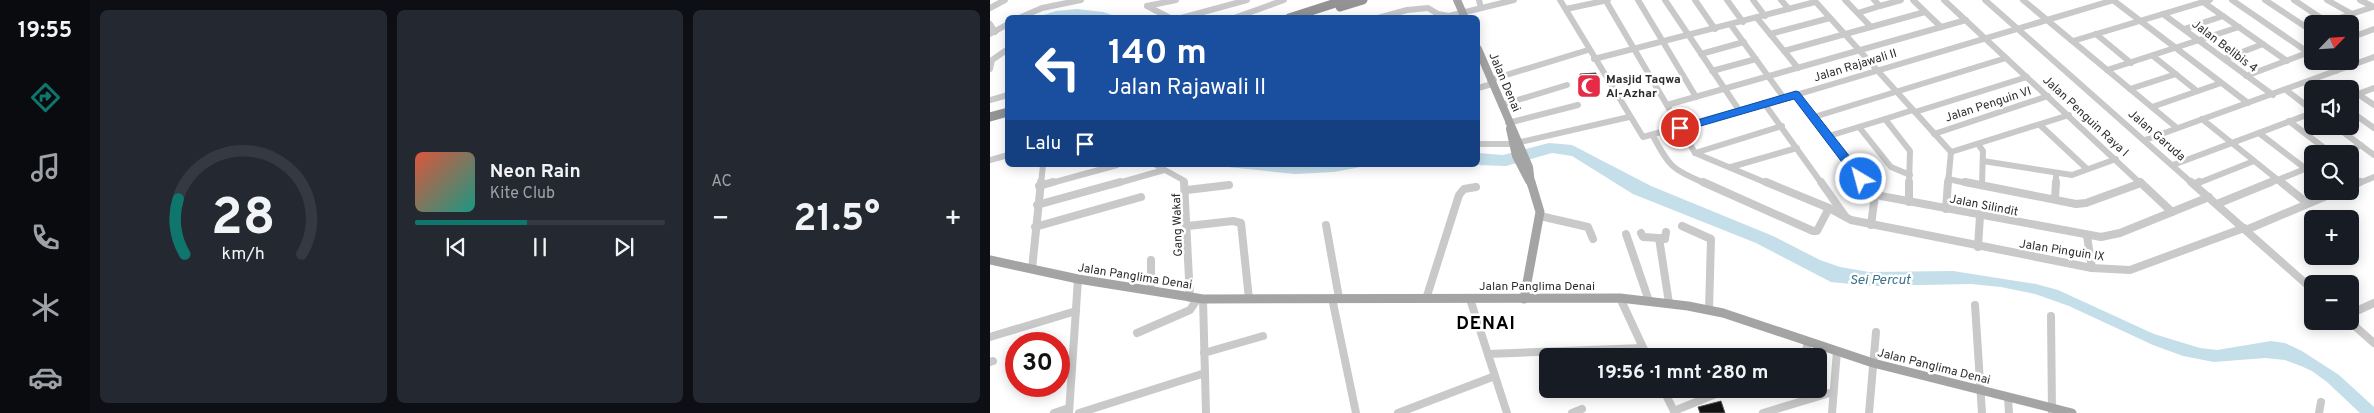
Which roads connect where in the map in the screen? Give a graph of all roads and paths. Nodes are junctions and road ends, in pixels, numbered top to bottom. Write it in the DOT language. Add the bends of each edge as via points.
graph roads {
  1 [pos="1081,0"];
  2 [pos="1176,0"];
  3 [pos="1247,0"];
  4 [pos="1284,0"];
  5 [pos="1345,0"];
  6 [pos="1363,0"];
  7 [pos="1457,0"];
  8 [pos="1463,0"];
  9 [pos="1479,0"];
  10 [pos="1514,0"];
  11 [pos="1560,0"];
  12 [pos="1607,0"];
  13 [pos="1638,0"];
  14 [pos="1665,0"];
  15 [pos="1695,0"];
  16 [pos="1726,0"];
  17 [pos="1753,0"];
  18 [pos="1781,0"];
  19 [pos="1845,0"];
  20 [pos="1874,0"];
  21 [pos="1901,0"];
  22 [pos="1913,0"];
  23 [pos="1944,0"];
  24 [pos="1985,0"];
  25 [pos="2026,0"];
  26 [pos="2113,0"];
  27 [pos="2210,0"];
  28 [pos="2232,0"];
  29 [pos="2265,0"];
  30 [pos="2294,0"];
  31 [pos="2327,0"];
  32 [pos="2360,0"];
  33 [pos="1005,1"];
  34 [pos="1814,1"];
  35 [pos="2203,2"];
  36 [pos="1147,3"];
  37 [pos="1880,6"];
  38 [pos="2374,7"];
  39 [pos="990,8"];
  40 [pos="1481,8"];
  41 [pos="1566,9"];
  42 [pos="1788,9"];
  43 [pos="1926,12"];
  44 [pos="1858,13"];
  45 [pos="2163,14"];
  46 [pos="2352,14"];
  47 [pos="1026,15"];
  48 [pos="1163,15"];
  49 [pos="1192,15"];
  50 [pos="1242,15"];
  51 [pos="1298,15"];
  52 [pos="1316,15"];
  53 [pos="1389,15"];
  54 [pos="1442,15"];
  55 [pos="1466,15"];
  56 [pos="2314,15"];
  57 [pos="2349,15"];
  58 [pos="1765,16"];
  59 [pos="2223,16"];
  60 [pos="1758,18"];
  61 [pos="1830,18"];
  62 [pos="1966,20"];
  63 [pos="2048,20"];
  64 [pos="2140,21"];
  65 [pos="1744,22"];
  66 [pos="990,24"];
  67 [pos="2304,24"];
  68 [pos="1731,25"];
  69 [pos="1005,26"];
  70 [pos="1871,27"];
  71 [pos="1941,27"];
  72 [pos="2239,27"];
  73 [pos="1715,29"];
  74 [pos="2017,29"];
  75 [pos="2184,29"];
  76 [pos="2374,29"];
  77 [pos="992,33"];
  78 [pos="1770,34"];
  79 [pos="1844,34"];
  80 [pos="2096,34"];
  81 [pos="2359,35"];
  82 [pos="1690,36"];
  83 [pos="1985,38"];
  84 [pos="2073,41"];
  85 [pos="2200,41"];
  86 [pos="1663,42"];
  87 [pos="1744,42"];
  88 [pos="2264,44"];
  89 [pos="1634,48"];
  90 [pos="2304,48"];
  91 [pos="2176,49"];
  92 [pos="1005,50"];
  93 [pos="1588,50"];
  94 [pos="1859,50"];
  95 [pos="1784,51"];
  96 [pos="1701,54"];
  97 [pos="2304,55"];
  98 [pos="2153,56"];
  99 [pos="1756,58"];
  100 [pos="2006,58"];
  101 [pos="1594,59"];
  102 [pos="2224,59"];
  103 [pos="2373,59"];
  104 [pos="991,60"];
  105 [pos="2287,61"];
  106 [pos="2131,63"];
  107 [pos="2359,63"];
  108 [pos="1480,66"];
  109 [pos="1798,68"];
  110 [pos="990,69"];
  111 [pos="1876,70"];
  112 [pos="2107,70"];
  113 [pos="2336,70"];
  114 [pos="1712,71"];
  115 [pos="2176,74"];
  116 [pos="1769,76"];
  117 [pos="2246,76"];
  118 [pos="2027,77"];
  119 [pos="2311,80"];
  120 [pos="1491,82"];
  121 [pos="2221,83"];
  122 [pos="2304,83"];
  123 [pos="1567,85"];
  124 [pos="1480,87"];
  125 [pos="1724,88"];
  126 [pos="2374,88"];
  127 [pos="2130,89"];
  128 [pos="2286,90"];
  129 [pos="1896,91"];
  130 [pos="2198,91"];
  131 [pos="2359,94"];
  132 [pos="1796,95"];
  133 [pos="2273,95"];
  134 [pos="2359,95"];
  135 [pos="1005,96"];
  136 [pos="2048,96"];
  137 [pos="1696,97"];
  138 [pos="1784,98"];
  139 [pos="990,100"];
  140 [pos="1764,103"];
  141 [pos="2248,103"];
  142 [pos="2374,104"];
  143 [pos="1501,105"];
  144 [pos="1578,105"];
  145 [pos="1667,105"];
  146 [pos="2304,105"];
  147 [pos="1005,107"];
  148 [pos="2152,107"];
  149 [pos="1739,110"];
  150 [pos="990,111"];
  151 [pos="1914,111"];
  152 [pos="1005,113"];
  153 [pos="2304,114"];
  154 [pos="2069,116"];
  155 [pos="990,117"];
  156 [pos="1814,117"];
  157 [pos="2359,117"];
  158 [pos="1629,118"];
  159 [pos="1885,119"];
  160 [pos="2202,119"];
  161 [pos="2289,121"];
  162 [pos="1509,124"];
  163 [pos="2040,125"];
  164 [pos="1782,126"];
  165 [pos="1859,127"];
  166 [pos="1680,128"];
  167 [pos="2177,128"];
  168 [pos="2374,128"];
  169 [pos="2259,132"];
  170 [pos="1934,134"];
  171 [pos="2347,135"];
  172 [pos="1653,136"];
  173 [pos="1829,136"];
  174 [pos="2145,140"];
  175 [pos="2231,143"];
  176 [pos="1480,144"];
  177 [pos="1978,144"];
  178 [pos="1516,145"];
  179 [pos="2320,145"];
  180 [pos="2361,145"];
  181 [pos="1797,148"];
  182 [pos="1695,152"];
  183 [pos="1951,152"];
  184 [pos="2374,154"];
  185 [pos="1005,157"];
  186 [pos="2116,159"];
  187 [pos="990,160"];
  188 [pos="1983,161"];
  189 [pos="2254,161"];
  190 [pos="2304,164"];
  191 [pos="2173,165"];
  192 [pos="1042,167"];
  193 [pos="1110,167"];
  194 [pos="1159,167"];
  195 [pos="1731,167"];
  196 [pos="2087,169"];
  197 [pos="2304,169"];
  198 [pos="1164,170"];
  199 [pos="2056,174"];
  200 [pos="1910,175"];
  201 [pos="2374,177"];
  202 [pos="1948,179"];
  203 [pos="2277,179"];
  204 [pos="2141,183"];
  205 [pos="2359,183"];
  206 [pos="1982,184"];
  207 [pos="2195,184"];
  208 [pos="1039,186"];
  209 [pos="1229,186"];
  210 [pos="1476,187"];
  211 [pos="1187,190"];
  212 [pos="1875,195"];
  213 [pos="1141,197"];
  214 [pos="2209,197"];
  215 [pos="2055,199"];
  216 [pos="2315,200"];
  217 [pos="1909,202"];
  218 [pos="2307,203"];
  219 [pos="2217,204"];
  220 [pos="1037,206"];
  221 [pos="1829,208"];
  222 [pos="1946,209"];
  223 [pos="2172,212"];
  224 [pos="1540,216"];
  225 [pos="1980,216"];
  226 [pos="1847,219"];
  227 [pos="1326,225"];
  228 [pos="1872,225"];
  229 [pos="1188,226"];
  230 [pos="1682,226"];
  231 [pos="1035,227"];
  232 [pos="2245,229"];
  233 [pos="1666,232"];
  234 [pos="1642,233"];
  235 [pos="1626,234"];
  236 [pos="2087,236"];
  237 [pos="1659,238"];
  238 [pos="1593,239"];
  239 [pos="1978,247"];
  240 [pos="990,260"];
  241 [pos="1151,260"];
  242 [pos="2092,268"];
  243 [pos="1032,269"];
  244 [pos="1078,279"];
  245 [pos="2304,282"];
  246 [pos="1151,291"];
  247 [pos="1197,298"];
  248 [pos="1336,298"];
  249 [pos="1620,298"];
  250 [pos="1248,299"];
  251 [pos="1426,299"];
  252 [pos="1470,299"];
  253 [pos="1524,299"];
  254 [pos="1649,301"];
  255 [pos="2374,303"];
  256 [pos="1669,304"];
  257 [pos="1974,305"];
  258 [pos="1709,310"];
  259 [pos="2359,310"];
  260 [pos="1076,311"];
  261 [pos="2051,316"];
  262 [pos="2359,330"];
  263 [pos="1876,332"];
  264 [pos="1137,334"];
  265 [pos="1262,336"];
  266 [pos="990,337"];
  267 [pos="1808,341"];
  268 [pos="2374,343"];
  269 [pos="1643,348"];
  270 [pos="1807,348"];
  271 [pos="1837,351"];
  272 [pos="1539,352"];
  273 [pos="1204,353"];
  274 [pos="1488,354"];
  275 [pos="1872,363"];
  276 [pos="1205,373"];
  277 [pos="1495,376"];
  278 [pos="1981,391"];
  279 [pos="1833,392"];
  280 [pos="1668,398"];
  281 [pos="1707,398"];
  282 [pos="2008,398"];
  283 [pos="2322,402"];
  284 [pos="1582,409"];
  285 [pos="1069,410"];
  286 [pos="2051,410"];
  287 [pos="1675,412"];
  288 [pos="1054,413"];
  289 [pos="1079,413"];
  290 [pos="1206,413"];
  291 [pos="1356,413"];
  292 [pos="1398,413"];
  293 [pos="1507,413"];
  294 [pos="1572,413"];
  295 [pos="1763,413"];
  296 [pos="1832,413"];
  297 [pos="1869,413"];
  298 [pos="1982,413"];
  299 [pos="2009,413"];
  300 [pos="2072,413"];
  301 [pos="2320,413"];
  1 -- 47 [label="street" via="1042,8"];
  2 -- 36 [label="street"];
  3 -- 49 [label="street"];
  4 -- 50 [label="street"];
  5 -- 51 [label="highway"];
  6 -- 52 [label="highway"];
  7 -- 55 [label="main road"];
  8 -- 55 [label="main road"];
  9 -- 40 [label="street"];
  10 -- 40 [label="street"];
  11 -- 41 [label="street"];
  12 -- 41 [label="street"];
  12 -- 89 [label="street"];
  13 -- 86 [label="street"];
  14 -- 82 [label="street"];
  15 -- 73 [label="street"];
  16 -- 65 [label="street"];
  17 -- 58 [label="street"];
  18 -- 42 [label="street"];
  19 -- 44 [label="street"];
  20 -- 37 [label="street"];
  21 -- 37 [label="street"];
  22 -- 43 [label="street"];
  23 -- 62 [label="street, Jalan Penguin Raya I"];
  24 -- 74 [label="street, Jalan Garuda"];
  25 -- 63 [label="street"];
  26 -- 63 [label="street, Jalan Rajawali II"];
  26 -- 64 [label="street"];
  27 -- 35 [label="street"];
  28 -- 90 [label="street"];
  29 -- 67 [label="street"];
  30 -- 56 [label="street"];
  31 -- 46 [label="street"];
  32 -- 38 [label="street"];
  33 -- 39 [label="street"];
  34 -- 42 [label="street"];
  34 -- 61 [label="street"];
  35 -- 45 [label="street"];
  35 -- 59 [label="street"];
  36 -- 48 [label="street" via="1153,11"];
  37 -- 44 [label="street"];
  38 -- 46 [label="street"];
  40 -- 55 [label="street"];
  41 -- 93 [label="street"];
  42 -- 58 [label="street"];
  43 -- 70 [label="street"];
  43 -- 71 [label="street"];
  44 -- 70 [label="street"];
  45 -- 64 [label="street"];
  45 -- 75 [label="street, Jalan Belibis 4"];
  46 -- 57 [label="street"];
  53 -- 54 [label="street" via="1428,8"];
  58 -- 60 [label="street"];
  59 -- 72 [label="street"];
  59 -- 75 [label="street"];
  60 -- 65 [label="street"];
  60 -- 78 [label="street"];
  61 -- 78 [label="street"];
  61 -- 79 [label="street"];
  62 -- 71 [label="street"];
  62 -- 83 [label="street, Jalan Penguin Raya I"];
  63 -- 74 [label="street, Jalan Rajawali II"];
  63 -- 84 [label="street"];
  64 -- 80 [label="street"];
  64 -- 91 [label="street"];
  65 -- 68 [label="street"];
  66 -- 77 [label="street"];
  68 -- 73 [label="street"];
  68 -- 87 [label="street"];
  69 -- 77 [label="street"];
  70 -- 79 [label="street"];
  71 -- 94 [label="street"];
  72 -- 85 [label="street"];
  72 -- 88 [label="street"];
  73 -- 82 [label="street"];
  74 -- 83 [label="street, Jalan Rajawali II"];
  74 -- 174 [label="street, Jalan Garuda"];
  75 -- 85 [label="street, Jalan Belibis 4"];
  76 -- 81 [label="street"];
  78 -- 95 [label="street"];
  79 -- 94 [label="street"];
  79 -- 95 [label="street"];
  80 -- 84 [label="street"];
  80 -- 106 [label="street"];
  82 -- 86 [label="street"];
  82 -- 96 [label="street"];
  83 -- 100 [label="street, Jalan Penguin Raya I"];
  83 -- 111 [label="street, Jalan Rajawali II"];
  84 -- 112 [label="street"];
  85 -- 91 [label="street"];
  85 -- 102 [label="street, Jalan Belibis 4"];
  86 -- 89 [label="street"];
  86 -- 137 [label="street"];
  87 -- 96 [label="street"];
  87 -- 99 [label="street"];
  88 -- 102 [label="street"];
  88 -- 105 [label="street"];
  89 -- 101 [label="street"];
  89 -- 145 [label="street"];
  91 -- 98 [label="street"];
  91 -- 121 [label="street"];
  92 -- 104 [label="street"];
  93 -- 101 [label="street"];
  93 -- 120 [label="street"];
  94 -- 109 [label="street"];
  94 -- 111 [label="street"];
  95 -- 109 [label="street"];
  96 -- 114 [label="street"];
  97 -- 105 [label="street"];
  98 -- 106 [label="street"];
  98 -- 115 [label="street"];
  99 -- 114 [label="street"];
  99 -- 116 [label="street"];
  100 -- 118 [label="street, Jalan Penguin Raya I"];
  100 -- 129 [label="street"];
  101 -- 158 [label="street"];
  102 -- 117 [label="street, Jalan Belibis 4"];
  103 -- 107 [label="street"];
  104 -- 110 [label="street"];
  105 -- 117 [label="street"];
  106 -- 112 [label="street"];
  108 -- 120 [label="main road, Jalan Denai"];
  109 -- 116 [label="street"];
  111 -- 129 [label="street"];
  111 -- 132 [label="street, Jalan Rajawali II"];
  112 -- 127 [label="street"];
  113 -- 119 [label="street"];
  114 -- 125 [label="street"];
  115 -- 127 [label="street"];
  115 -- 130 [label="street"];
  116 -- 125 [label="street"];
  116 -- 138 [label="street"];
  117 -- 133 [label="street, Jalan Belibis 4"];
  118 -- 136 [label="street, Jalan Penguin Raya I"];
  118 -- 151 [label="street"];
  120 -- 124 [label="street"];
  120 -- 143 [label="main road, Jalan Denai"];
  121 -- 130 [label="street"];
  121 -- 141 [label="street"];
  122 -- 128 [label="street"];
  123 -- 143 [label="street"];
  125 -- 137 [label="street"];
  125 -- 149 [label="street"];
  126 -- 131 [label="street"];
  127 -- 148 [label="street"];
  128 -- 133 [label="street"];
  128 -- 146 [label="street"];
  129 -- 151 [label="street"];
  129 -- 156 [label="street"];
  130 -- 148 [label="street"];
  132 -- 138 [label="street, Jalan Rajawali II"];
  132 -- 156 [label="street"];
  133 -- 141 [label="street"];
  134 -- 142 [label="street"];
  135 -- 139 [label="street"];
  136 -- 154 [label="street, Jalan Penguin Raya I"];
  136 -- 170 [label="street, Jalan Penguin VI"];
  137 -- 145 [label="street"];
  138 -- 140 [label="street, Jalan Rajawali II"];
  140 -- 149 [label="street, Jalan Rajawali II"];
  140 -- 164 [label="street"];
  141 -- 160 [label="street"];
  143 -- 162 [label="main road, Jalan Denai"];
  144 -- 162 [label="street"];
  145 -- 166 [label="street"];
  147 -- 150 [label="highway"];
  148 -- 167 [label="street"];
  149 -- 166 [label="street, Jalan Rajawali II"];
  151 -- 159 [label="street"];
  151 -- 170 [label="street"];
  152 -- 155 [label="highway"];
  153 -- 161 [label="street"];
  154 -- 163 [label="street"];
  154 -- 186 [label="street, Jalan Penguin Raya I"];
  156 -- 173 [label="street"];
  157 -- 168 [label="street"];
  158 -- 172 [label="street, Jalan Rajawali II" via="1642,137"];
  158 -- 178 [label="street"];
  159 -- 165 [label="street"];
  159 -- 200 [label="street" via="1909,147"];
  160 -- 167 [label="street"];
  160 -- 175 [label="street"];
  161 -- 169 [label="street"];
  161 -- 179 [label="street"];
  162 -- 178 [label="main road, Jalan Denai"];
  163 -- 177 [label="street"];
  163 -- 196 [label="street"];
  164 -- 181 [label="street"];
  164 -- 182 [label="street"];
  165 -- 173 [label="street"];
  165 -- 200 [label="street" via="1891,167"];
  166 -- 172 [label="street, Jalan Rajawali II"];
  166 -- 182 [label="street"];
  167 -- 174 [label="street"];
  169 -- 175 [label="street"];
  169 -- 190 [label="street"];
  170 -- 183 [label="street"];
  171 -- 180 [label="street"];
  172 -- 221 [label="street" via="1675,170 1813,232 1817,231"];
  173 -- 212 [label="street"];
  174 -- 191 [label="street, Jalan Garuda"];
  175 -- 189 [label="street"];
  175 -- 191 [label="street"];
  176 -- 178 [label="street"];
  177 -- 183 [label="street"];
  177 -- 188 [label="street" via="1983,151"];
  178 -- 224 [label="main road, Jalan Denai"];
  180 -- 184 [label="street"];
  181 -- 195 [label="street"];
  181 -- 226 [label="street"];
  182 -- 195 [label="street, Jalan Pinguin IX"];
  183 -- 202 [label="street"];
  185 -- 187 [label="street"];
  186 -- 196 [label="street"];
  186 -- 204 [label="street, Jalan Penguin Raya I"];
  188 -- 199 [label="street"];
  188 -- 206 [label="street"];
  189 -- 203 [label="street"];
  189 -- 207 [label="street"];
  191 -- 207 [label="street, Jalan Garuda"];
  192 -- 208 [label="street"];
  193 -- 208 [label="street"];
  194 -- 198 [label="street"];
  195 -- 221 [label="street, Jalan Pinguin IX"];
  196 -- 199 [label="street" via="2072,175"];
  197 -- 203 [label="street"];
  198 -- 211 [label="street, Gang Wakaf" via="1185,182"];
  198 -- 220 [label="street"];
  199 -- 215 [label="street"];
  200 -- 217 [label="street"];
  201 -- 205 [label="street"];
  202 -- 206 [label="street"];
  202 -- 222 [label="street"];
  203 -- 218 [label="street"];
  203 -- 219 [label="street"];
  204 -- 215 [label="street" via="2086,203"];
  204 -- 223 [label="street, Jalan Penguin Raya I"];
  206 -- 215 [label="street"];
  207 -- 214 [label="street, Jalan Garuda"];
  208 -- 220 [label="street"];
  209 -- 211 [label="street"];
  210 -- 251 [label="street" via="1464,189 1459,195"];
  211 -- 229 [label="street, Gang Wakaf"];
  212 -- 217 [label="street, Jalan Silindit"];
  212 -- 228 [label="street"];
  213 -- 231 [label="street"];
  214 -- 219 [label="street, Jalan Garuda"];
  214 -- 223 [label="street, Jalan Silindit"];
  216 -- 218 [label="street, Jalan Pinguin IX"];
  217 -- 222 [label="street, Jalan Silindit"];
  218 -- 232 [label="street, Jalan Pinguin IX"];
  219 -- 232 [label="street, Jalan Garuda"];
  220 -- 231 [label="street"];
  221 -- 226 [label="street, Jalan Pinguin IX"];
  222 -- 225 [label="street, Jalan Silindit"];
  223 -- 236 [label="street, Jalan Silindit" via="2111,237"];
  224 -- 238 [label="street" via="1588,227"];
  224 -- 253 [label="main road, Jalan Denai"];
  225 -- 236 [label="street, Jalan Silindit"];
  225 -- 239 [label="street"];
  226 -- 228 [label="street, Jalan Pinguin IX"];
  227 -- 248 [label="street"];
  228 -- 239 [label="street, Jalan Pinguin IX"];
  229 -- 247 [label="street, Gang Wakaf"];
  229 -- 250 [label="street" via="1241,223"];
  230 -- 258 [label="street" via="1711,240"];
  231 -- 243 [label="street"];
  232 -- 242 [label="street, Jalan Pinguin IX" via="2130,270"];
  232 -- 245 [label="street, Jalan Garuda"];
  233 -- 237 [label="street" via="1666,238"];
  234 -- 237 [label="street" via="1643,237"];
  235 -- 254 [label="street"];
  236 -- 242 [label="street"];
  237 -- 256 [label="street"];
  239 -- 242 [label="street, Jalan Pinguin IX"];
  240 -- 243 [label="main road, Jalan Panglima Denai"];
  241 -- 246 [label="street"];
  243 -- 244 [label="main road, Jalan Panglima Denai"];
  244 -- 246 [label="main road, Jalan Panglima Denai"];
  244 -- 260 [label="street"];
  246 -- 247 [label="main road, Jalan Panglima Denai"];
  247 -- 250 [label="main road, Jalan Panglima Denai"];
  247 -- 264 [label="street" via="1190,310"];
  247 -- 273 [label="street, Gang Wakaf"];
  248 -- 250 [label="main road, Jalan Panglima Denai"];
  248 -- 251 [label="main road, Jalan Panglima Denai"];
  248 -- 291 [label="street"];
  249 -- 253 [label="main road, Jalan Panglima Denai"];
  249 -- 254 [label="main road, Jalan Panglima Denai"];
  249 -- 269 [label="street"];
  251 -- 252 [label="main road, Jalan Panglima Denai"];
  252 -- 253 [label="main road, Jalan Panglima Denai"];
  252 -- 274 [label="street"];
  254 -- 256 [label="main road, Jalan Panglima Denai"];
  255 -- 259 [label="street"];
  256 -- 258 [label="main road, Jalan Panglima Denai"];
  257 -- 278 [label="street"];
  258 -- 267 [label="main road, Jalan Panglima Denai"];
  260 -- 266 [label="street"];
  260 -- 285 [label="street"];
  261 -- 286 [label="street"];
  262 -- 268 [label="street"];
  263 -- 275 [label="street"];
  265 -- 273 [label="street"];
  267 -- 270 [label="street"];
  267 -- 271 [label="main road, Jalan Panglima Denai"];
  271 -- 275 [label="main road, Jalan Panglima Denai"];
  271 -- 279 [label="street"];
  272 -- 274 [label="street"];
  273 -- 276 [label="street, Gang Wakaf"];
  274 -- 277 [label="street"];
  275 -- 278 [label="main road, Jalan Panglima Denai"];
  275 -- 297 [label="street"];
  276 -- 289 [label="street"];
  276 -- 290 [label="street, Gang Wakaf"];
  277 -- 292 [label="street"];
  277 -- 293 [label="street"];
  278 -- 282 [label="main road, Jalan Panglima Denai"];
  278 -- 298 [label="street"];
  279 -- 295 [label="street"];
  279 -- 296 [label="street"];
  280 -- 287 [label="street"];
  281 -- 287 [label="street"];
  282 -- 286 [label="main road, Jalan Panglima Denai"];
  282 -- 299 [label="street"];
  283 -- 301 [label="street"];
  284 -- 294 [label="street"];
  285 -- 288 [label="street"];
  286 -- 300 [label="main road, Jalan Panglima Denai"];
}
